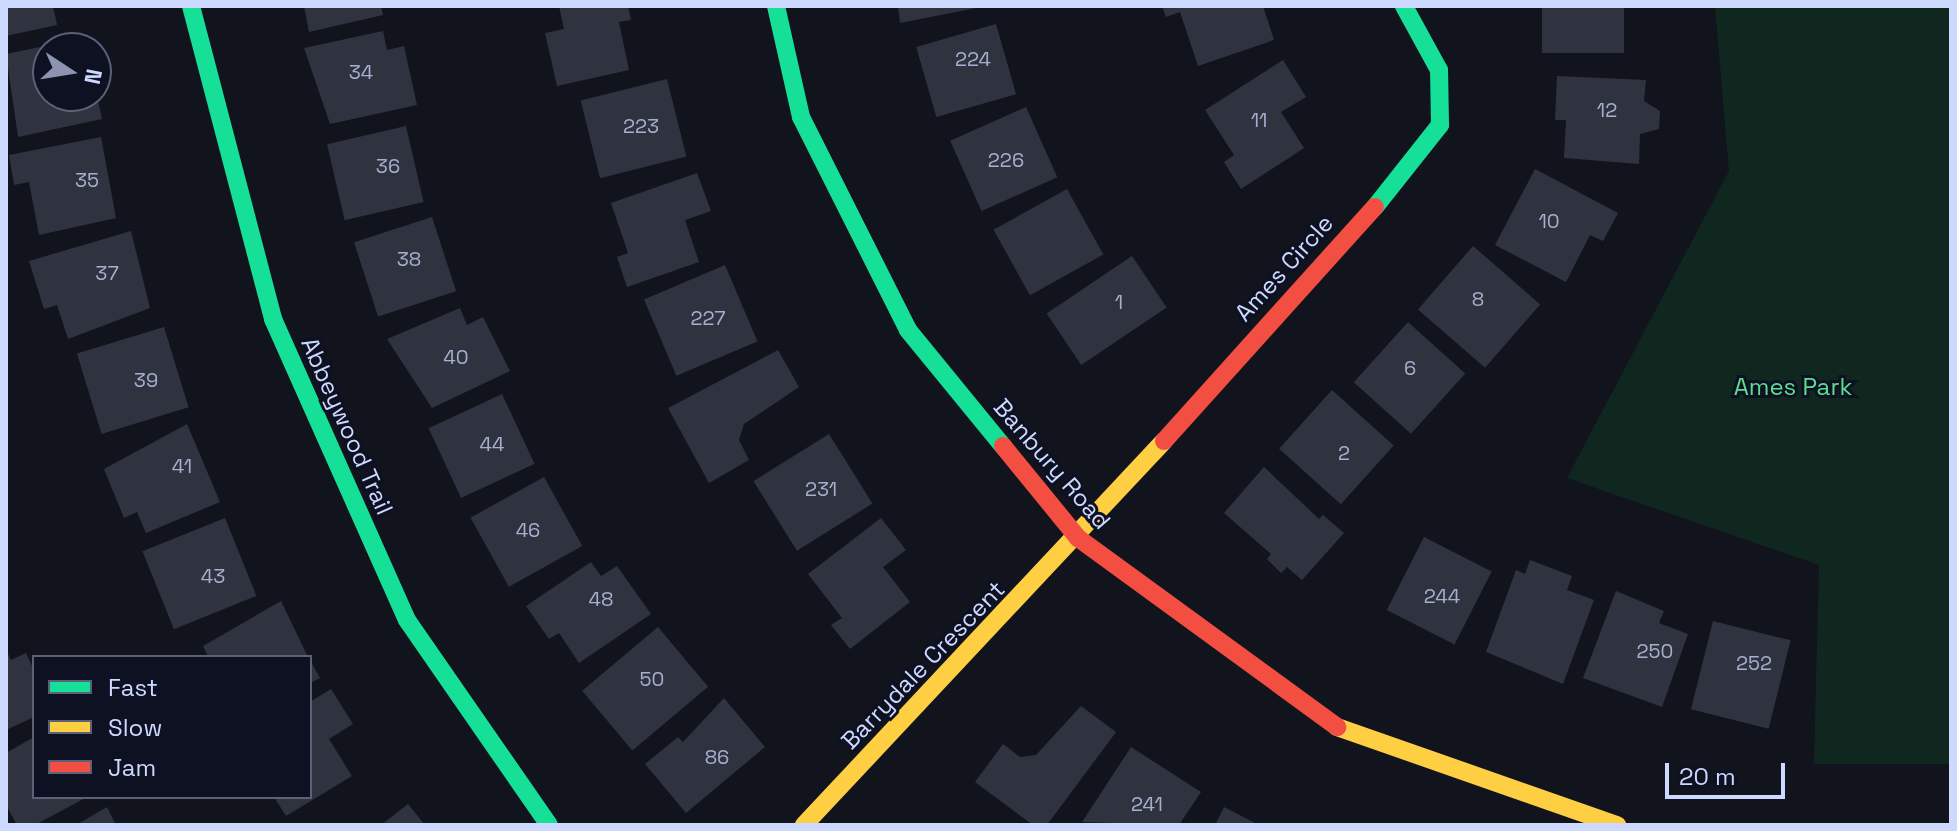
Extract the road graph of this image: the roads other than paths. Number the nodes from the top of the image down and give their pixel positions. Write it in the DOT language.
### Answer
graph roads {
  1 [pos="191,6"];
  2 [pos="776,6"];
  3 [pos="1404,6"];
  4 [pos="1078,538"];
  5 [pos="549,825"];
  6 [pos="804,825"];
  7 [pos="1617,825"];
  1 -- 5 [label="street, Abbeywood Trail"];
  2 -- 4 [label="street, Banbury Road"];
  3 -- 4 [label="street, Ames Circle"];
  4 -- 6 [label="street, Barrydale Crescent"];
  4 -- 7 [label="street, Banbury Road"];
}
